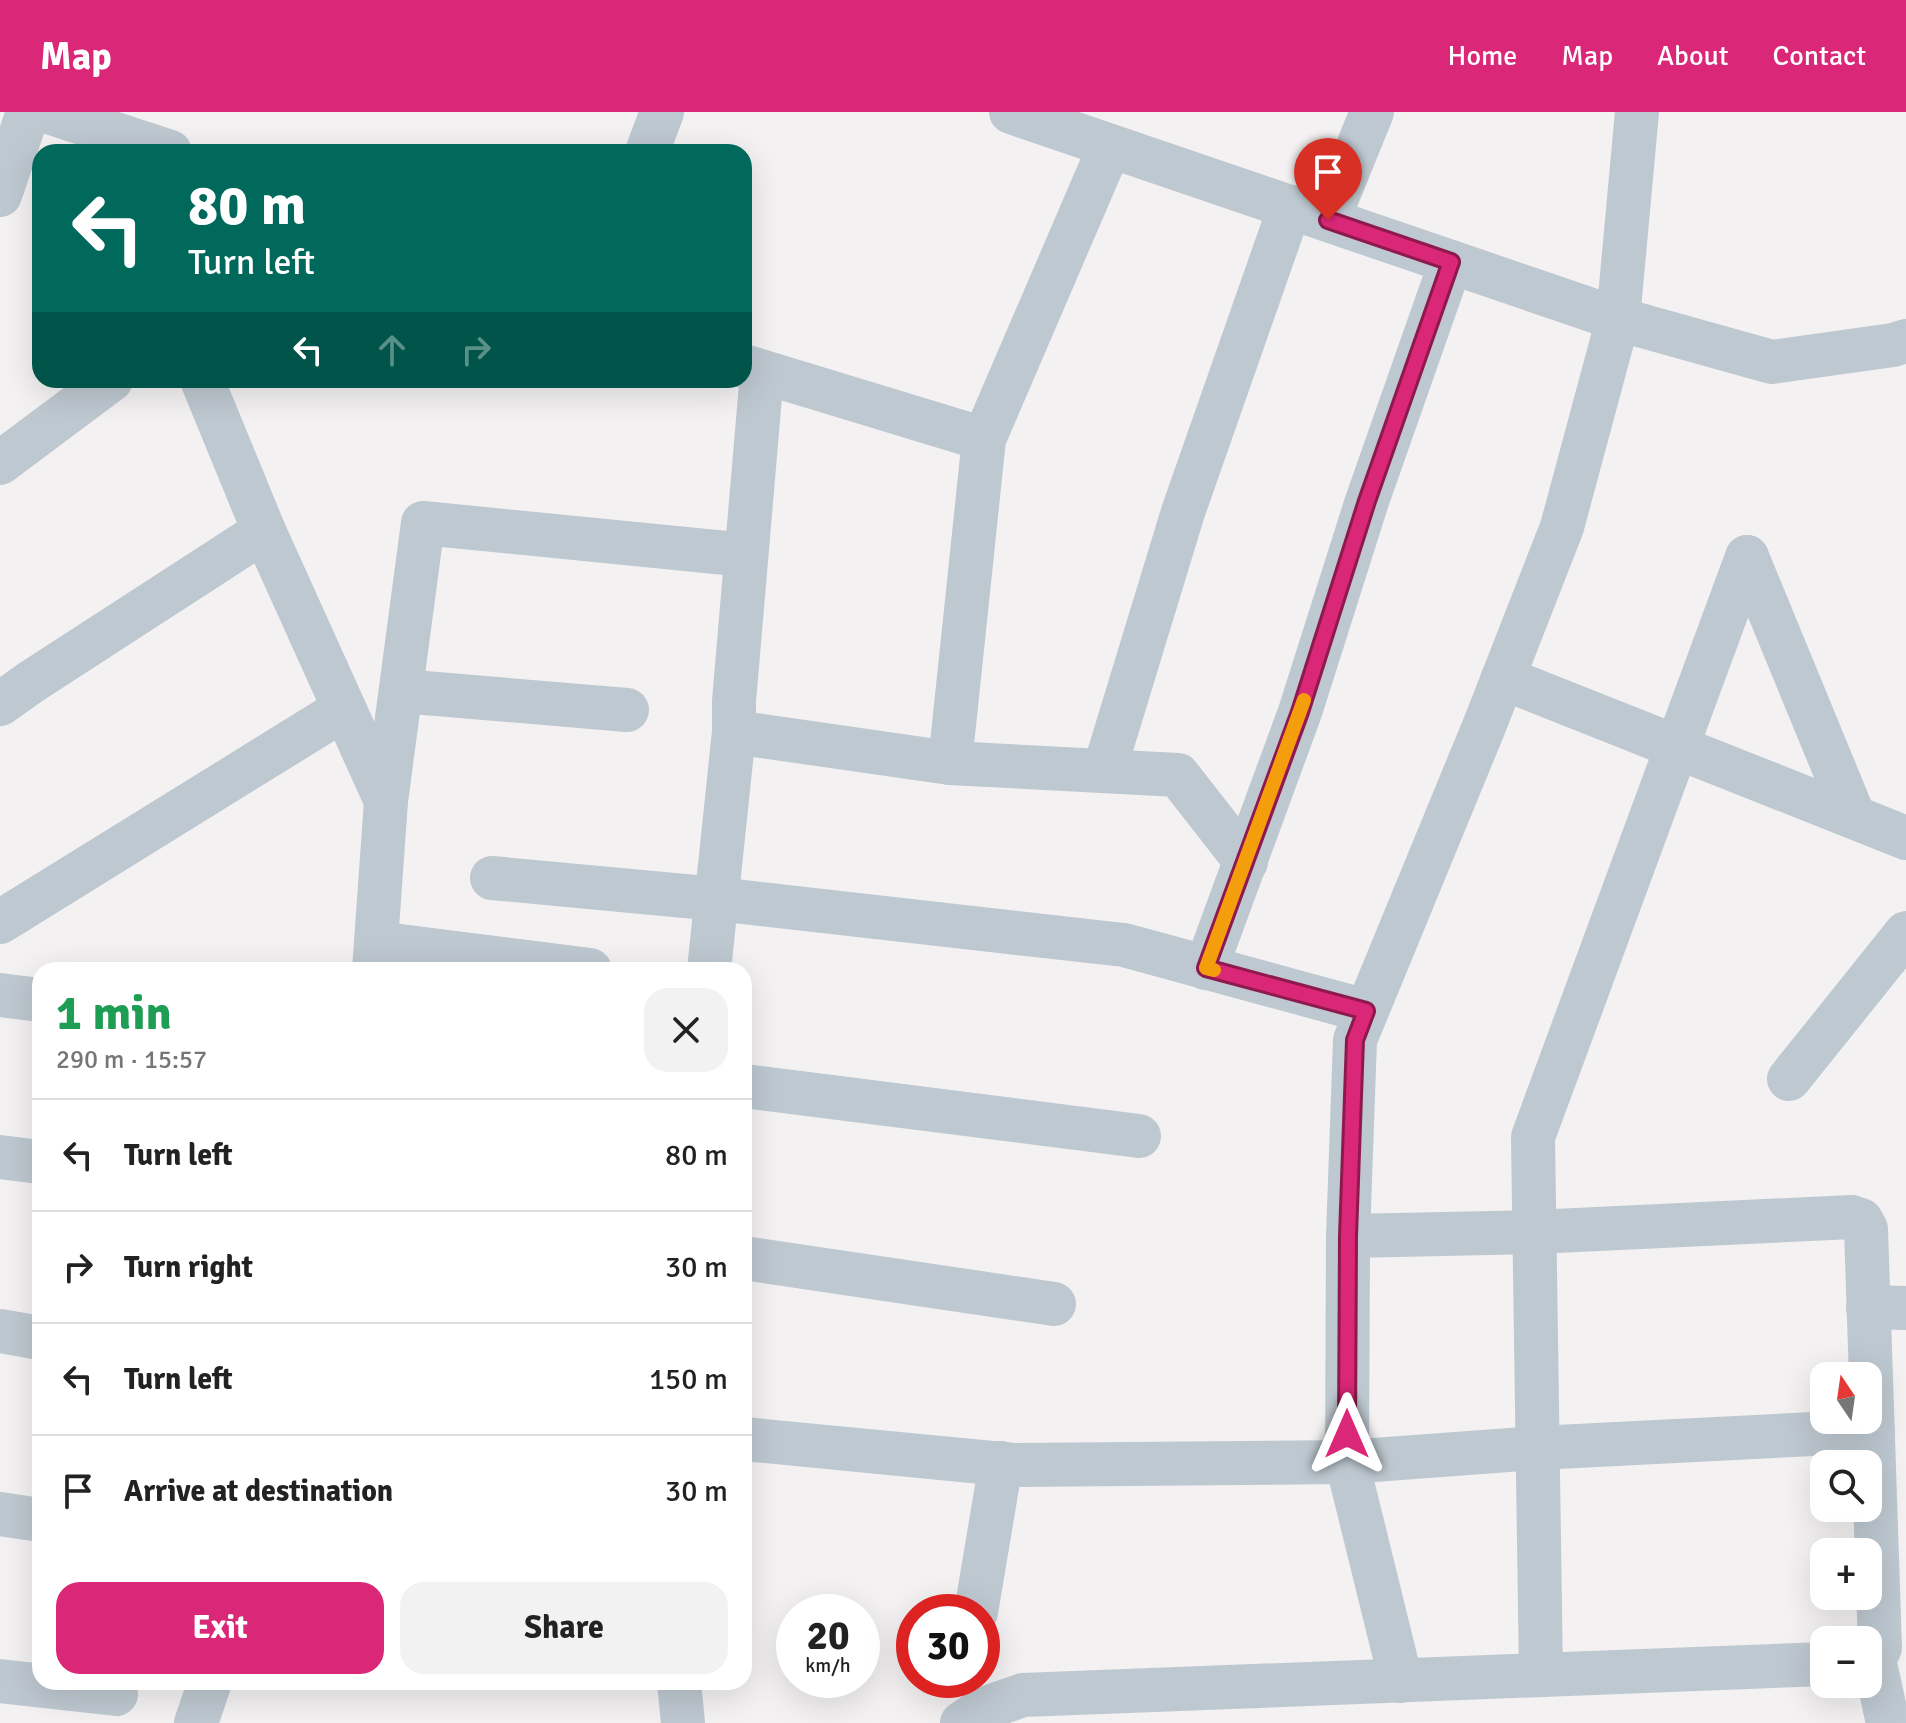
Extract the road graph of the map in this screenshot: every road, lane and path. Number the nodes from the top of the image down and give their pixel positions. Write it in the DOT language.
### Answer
graph roads {
  1 [pos="28,112"];
  2 [pos="49,112"];
  3 [pos="662,112"];
  4 [pos="1011,112"];
  5 [pos="1372,112"];
  6 [pos="1637,112"];
  7 [pos="1089,130"];
  8 [pos="146,144"];
  9 [pos="650,144"];
  10 [pos="0,195"];
  11 [pos="1309,214"];
  12 [pos="1451,262"];
  13 [pos="1618,319"];
  14 [pos="1902,353"];
  15 [pos="753,370"];
  16 [pos="100,388"];
  17 [pos="205,388"];
  18 [pos="984,439"];
  19 [pos="0,463"];
  20 [pos="264,531"];
  21 [pos="746,555"];
  22 [pos="1503,678"];
  23 [pos="401,691"];
  24 [pos="0,704"];
  25 [pos="344,709"];
  26 [pos="627,710"];
  27 [pos="734,732"];
  28 [pos="1676,745"];
  29 [pos="950,763"];
  30 [pos="1104,771"];
  31 [pos="386,801"];
  32 [pos="1854,817"];
  33 [pos="1906,838"];
  34 [pos="1246,862"];
  35 [pos="492,878"];
  36 [pos="717,899"];
  37 [pos="0,922"];
  38 [pos="1906,933"];
  39 [pos="375,957"];
  40 [pos="458,962"];
  41 [pos="710,962"];
  42 [pos="1206,968"];
  43 [pos="0,995"];
  44 [pos="32,999"];
  45 [pos="1366,1011"];
  46 [pos="1789,1079"];
  47 [pos="752,1087"];
  48 [pos="1139,1136"];
  49 [pos="0,1157"];
  50 [pos="32,1161"];
  51 [pos="1534,1232"];
  52 [pos="1348,1236"];
  53 [pos="752,1259"];
  54 [pos="1054,1304"];
  55 [pos="1887,1308"];
  56 [pos="0,1331"];
  57 [pos="32,1337"];
  58 [pos="1881,1362"];
  59 [pos="1814,1434"];
  60 [pos="1873,1434"];
  61 [pos="752,1440"];
  62 [pos="1537,1448"];
  63 [pos="1347,1462"];
  64 [pos="1001,1463"];
  65 [pos="0,1514"];
  66 [pos="32,1519"];
  67 [pos="979,1594"];
  68 [pos="1879,1626"];
  69 [pos="1810,1665"];
  70 [pos="1541,1675"];
  71 [pos="0,1681"];
  72 [pos="1401,1681"];
  73 [pos="32,1685"];
  74 [pos="80,1690"];
  75 [pos="207,1690"];
  76 [pos="680,1690"];
  77 [pos="116,1694"];
  78 [pos="964,1698"];
  79 [pos="1881,1698"];
  80 [pos="196,1723"];
  81 [pos="683,1723"];
  82 [pos="961,1723"];
  83 [pos="1888,1723"];
  1 -- 10 [label="street"];
  2 -- 8 [label="street"];
  3 -- 9 [label="street"];
  4 -- 7 [label="street"];
  5 -- 11 [label="street"];
  6 -- 13 [label="street"];
  7 -- 11 [label="street"];
  7 -- 18 [label="street"];
  11 -- 12 [label="street"];
  11 -- 30 [label="street"];
  12 -- 13 [label="street"];
  12 -- 34 [label="street"];
  13 -- 14 [label="street"];
  13 -- 22 [label="street"];
  15 -- 18 [label="street"];
  15 -- 21 [label="street"];
  16 -- 19 [label="street"];
  17 -- 20 [label="street"];
  18 -- 29 [label="street"];
  20 -- 24 [label="street"];
  20 -- 25 [label="street"];
  21 -- 23 [label="street"];
  21 -- 27 [label="street"];
  22 -- 28 [label="street"];
  22 -- 45 [label="street"];
  23 -- 26 [label="street"];
  23 -- 31 [label="street"];
  25 -- 31 [label="street"];
  25 -- 37 [label="street"];
  27 -- 29 [label="street"];
  27 -- 36 [label="street"];
  28 -- 32 [label="street"];
  28 -- 32 [label="street"];
  28 -- 51 [label="street"];
  29 -- 30 [label="street"];
  30 -- 34 [label="street"];
  31 -- 39 [label="street"];
  32 -- 33 [label="street"];
  34 -- 42 [label="street"];
  35 -- 36 [label="street"];
  36 -- 41 [label="street"];
  36 -- 42 [label="street"];
  38 -- 46 [label="street"];
  39 -- 40 [label="street"];
  42 -- 45 [label="street"];
  43 -- 44 [label="street"];
  45 -- 52 [label="street"];
  47 -- 48 [label="street"];
  49 -- 50 [label="street"];
  51 -- 52 [label="street"];
  51 -- 55 [label="street"];
  51 -- 62 [label="street"];
  52 -- 63 [label="street"];
  53 -- 54 [label="street"];
  55 -- 58 [label="street"];
  56 -- 57 [label="street"];
  59 -- 62 [label="street"];
  60 -- 68 [label="street"];
  61 -- 64 [label="street"];
  62 -- 63 [label="street"];
  62 -- 70 [label="street"];
  63 -- 64 [label="street"];
  63 -- 72 [label="street"];
  64 -- 67 [label="street"];
  65 -- 66 [label="street"];
  69 -- 70 [label="street"];
  70 -- 72 [label="street"];
  71 -- 73 [label="street"];
  72 -- 82 [label="street"];
  74 -- 77 [label="street"];
  75 -- 80 [label="street"];
  76 -- 81 [label="street"];
  78 -- 82 [label="street"];
  79 -- 83 [label="street"];
}
